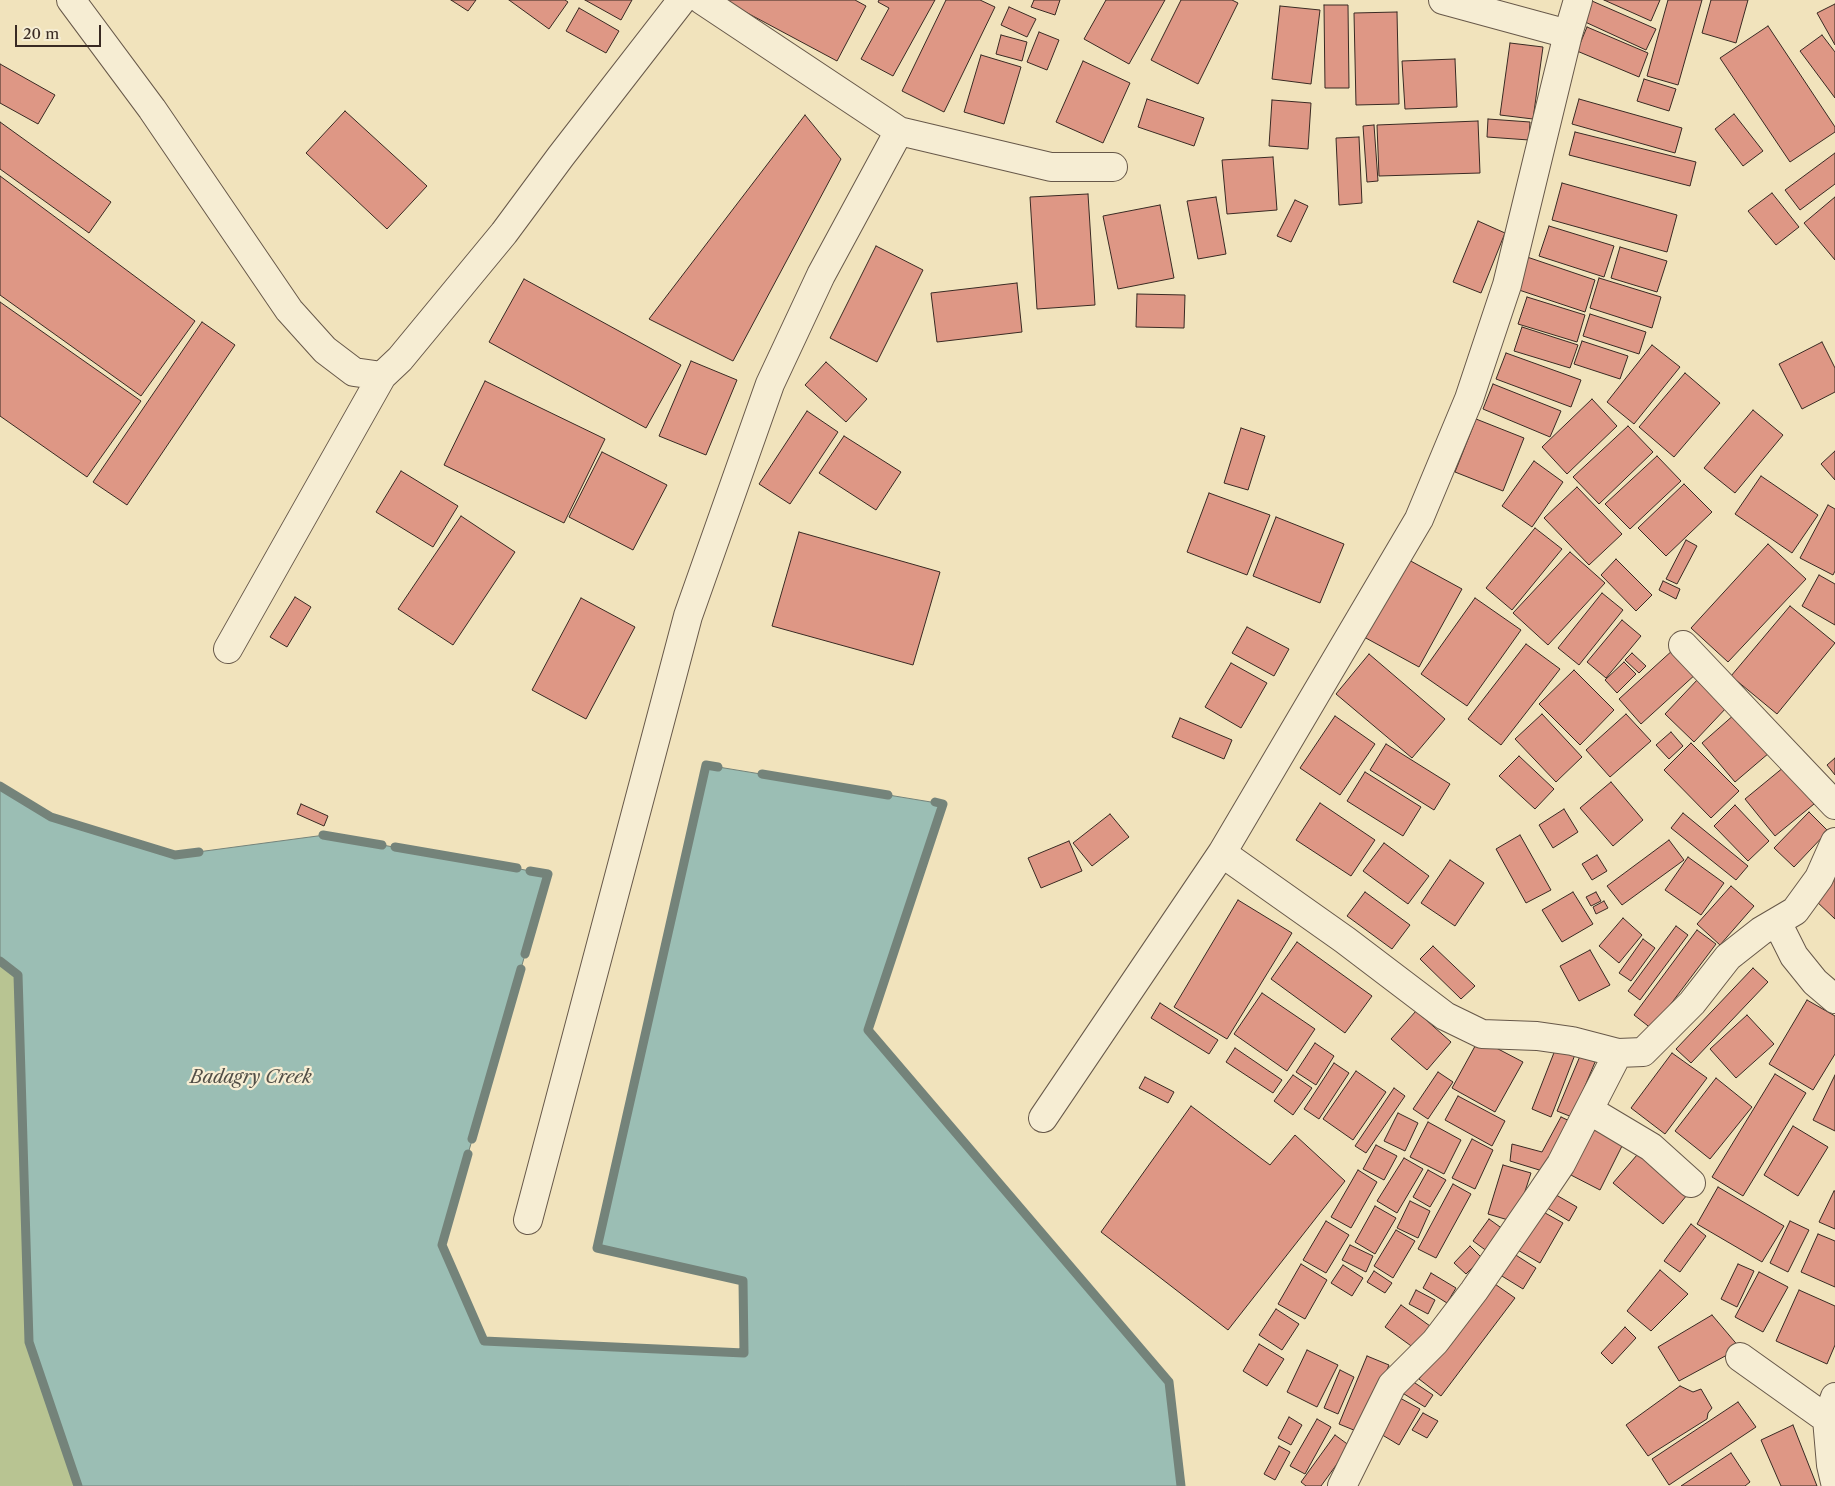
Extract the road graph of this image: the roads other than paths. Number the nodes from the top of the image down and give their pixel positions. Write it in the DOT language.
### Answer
graph roads {
  1 [pos="70,0"];
  2 [pos="682,0"];
  3 [pos="702,0"];
  4 [pos="1443,0"];
  5 [pos="1578,0"];
  6 [pos="1568,34"];
  7 [pos="899,131"];
  8 [pos="1113,167"];
  9 [pos="382,376"];
  10 [pos="1683,645"];
  11 [pos="228,649"];
  12 [pos="1835,805"];
  13 [pos="1835,842"];
  14 [pos="1222,853"];
  15 [pos="1777,922"];
  16 [pos="1835,999"];
  17 [pos="1618,1053"];
  18 [pos="1589,1110"];
  19 [pos="1043,1118"];
  20 [pos="1691,1183"];
  21 [pos="528,1220"];
  22 [pos="1740,1357"];
  23 [pos="1831,1408"];
  24 [pos="1835,1482"];
  25 [pos="1342,1486"];
  1 -- 9 [label="street"];
  2 -- 9 [label="street"];
  3 -- 7 [label="street"];
  4 -- 6 [label="street"];
  5 -- 6 [label="street"];
  6 -- 14 [label="street"];
  7 -- 8 [label="street"];
  7 -- 21 [label="street"];
  9 -- 11 [label="street"];
  10 -- 12 [label="street"];
  13 -- 15 [label="street"];
  14 -- 17 [label="street"];
  14 -- 19 [label="street"];
  15 -- 16 [label="street"];
  15 -- 17 [label="street"];
  17 -- 18 [label="street"];
  18 -- 20 [label="street"];
  18 -- 25 [label="street"];
  22 -- 23 [label="street"];
  23 -- 24 [label="street"];
}
